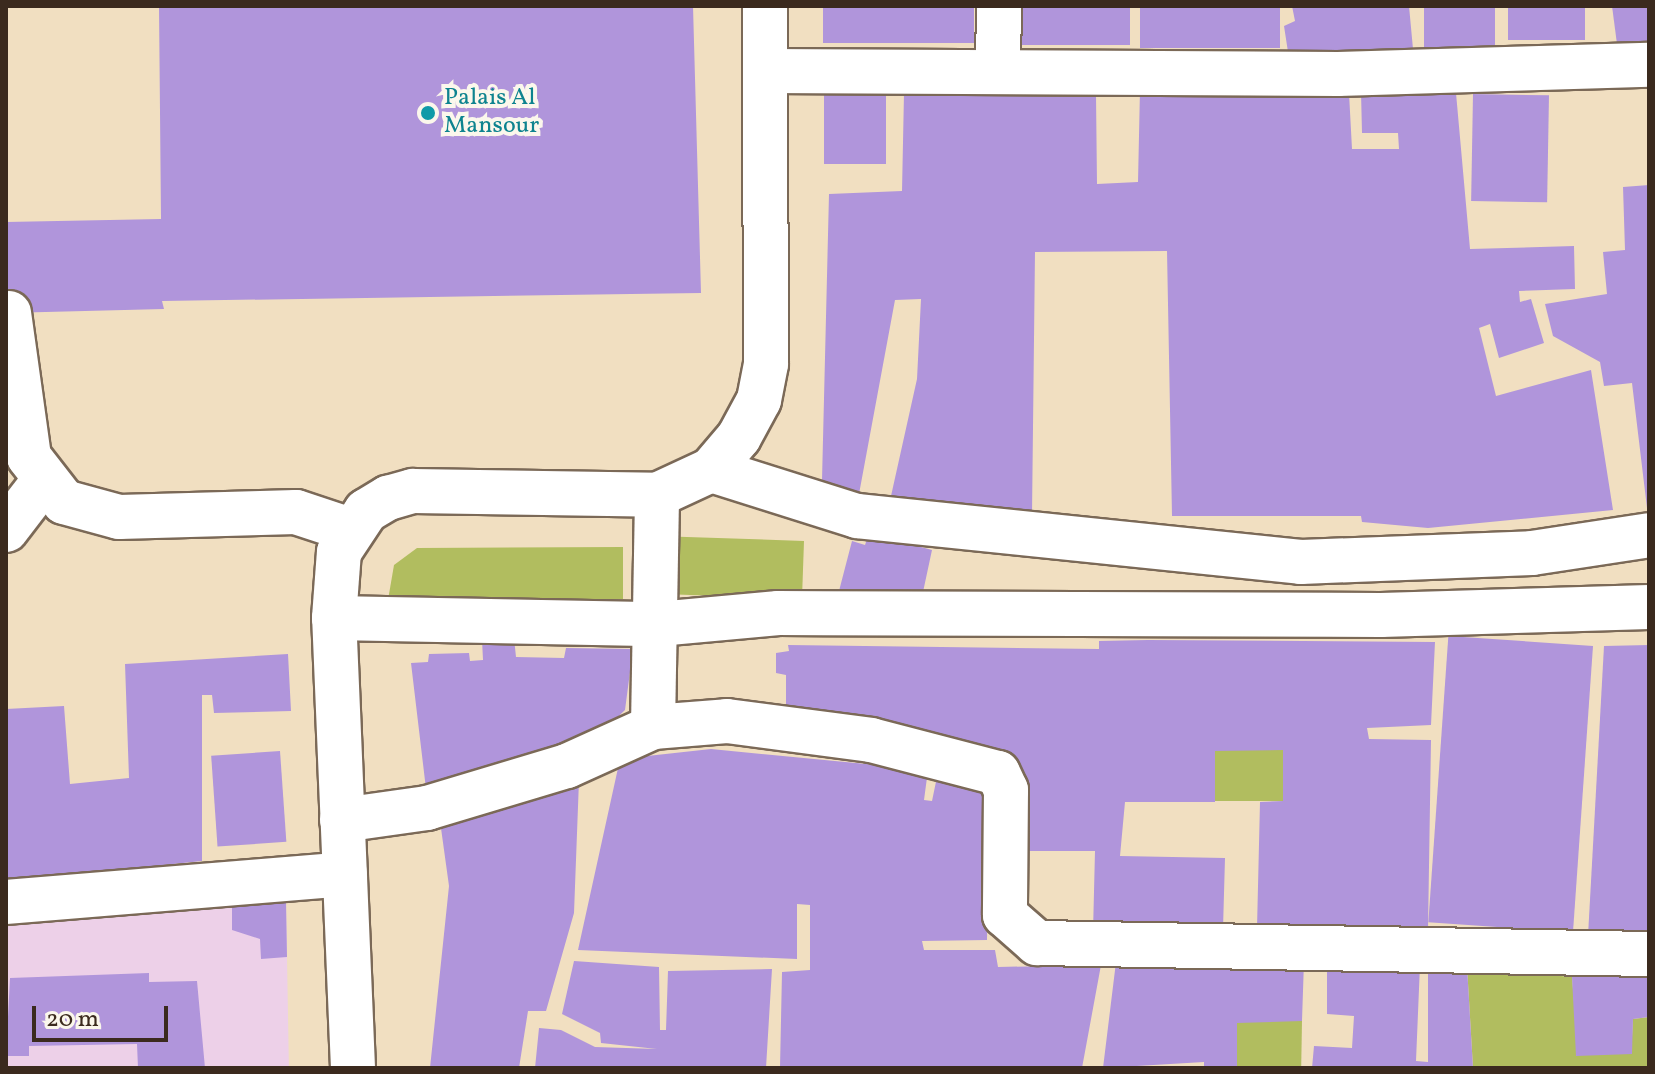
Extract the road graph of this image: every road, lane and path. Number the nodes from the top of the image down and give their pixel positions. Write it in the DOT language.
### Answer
graph roads {
  1 [pos="765,6"];
  2 [pos="999,6"];
  3 [pos="1649,65"];
  4 [pos="998,67"];
  5 [pos="767,71"];
  6 [pos="9,313"];
  7 [pos="15,430"];
  8 [pos="711,470"];
  9 [pos="43,482"];
  10 [pos="657,495"];
  11 [pos="6,530"];
  12 [pos="350,530"];
  13 [pos="1649,535"];
  14 [pos="1649,607"];
  15 [pos="334,618"];
  16 [pos="658,624"];
  17 [pos="653,727"];
  18 [pos="342,820"];
  19 [pos="345,874"];
  20 [pos="6,902"];
  21 [pos="1649,954"];
  22 [pos="353,1068"];
  1 -- 5 [label="street"];
  2 -- 4 [label="street"];
  3 -- 4 [label="street"];
  4 -- 5 [label="street"];
  5 -- 8 [label="street"];
  6 -- 7 [label="street"];
  7 -- 9 [label="street"];
  8 -- 10 [label="street"];
  8 -- 13 [label="street"];
  9 -- 11 [label="street"];
  9 -- 12 [label="street"];
  10 -- 12 [label="street"];
  10 -- 16 [label="street"];
  12 -- 15 [label="street"];
  14 -- 16 [label="street"];
  15 -- 16 [label="street"];
  15 -- 18 [label="street"];
  16 -- 17 [label="street"];
  17 -- 18 [label="street"];
  17 -- 21 [label="street"];
  18 -- 19 [label="street"];
  19 -- 20 [label="street"];
  19 -- 22 [label="street"];
}
